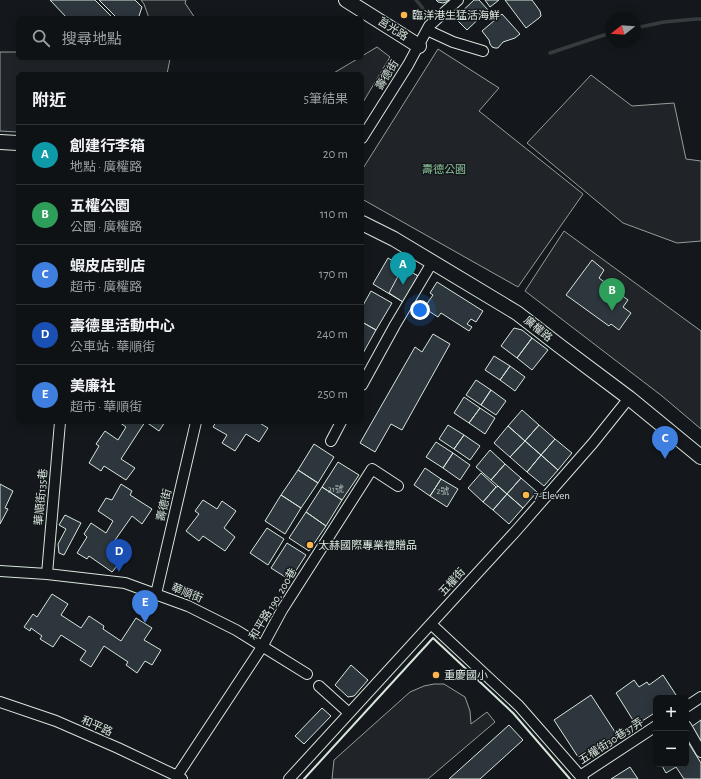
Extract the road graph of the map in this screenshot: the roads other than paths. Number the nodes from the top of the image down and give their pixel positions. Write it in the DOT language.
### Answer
graph roads {
  1 [pos="346,0"];
  2 [pos="458,0"];
  3 [pos="427,30"];
  4 [pos="419,46"];
  5 [pos="484,52"];
  6 [pos="364,135"];
  7 [pos="0,142"];
  8 [pos="16,142"];
  9 [pos="364,224"];
  10 [pos="433,261"];
  11 [pos="364,381"];
  12 [pos="629,398"];
  13 [pos="60,424"];
  14 [pos="196,424"];
  15 [pos="340,424"];
  16 [pos="331,441"];
  17 [pos="701,457"];
  18 [pos="398,486"];
  19 [pos="0,571"];
  20 [pos="47,574"];
  21 [pos="156,594"];
  22 [pos="431,624"];
  23 [pos="262,647"];
  24 [pos="307,674"];
  25 [pos="319,686"];
  26 [pos="701,697"];
  27 [pos="0,702"];
  28 [pos="689,705"];
  29 [pos="349,713"];
  30 [pos="653,728"];
  31 [pos="689,731"];
  32 [pos="701,752"];
  33 [pos="179,777"];
  34 [pos="581,777"];
  35 [pos="289,779"];
  1 -- 4 [label="street, 莒光路"];
  2 -- 3 [label="street, 壽德街"];
  3 -- 4 [label="street, 壽德街"];
  3 -- 5 [label="street"];
  4 -- 6 [label="street, 壽德街"];
  7 -- 8 [label="street"];
  9 -- 10 [label="street, 廣權路"];
  10 -- 11 [label="street"];
  10 -- 12 [label="street, 廣權路"];
  12 -- 17 [label="street, 廣權路"];
  12 -- 22 [label="street, 五權街"];
  13 -- 20 [label="street, 華順街135巷"];
  14 -- 21 [label="street, 壽德街"];
  15 -- 16 [label="street"];
  18 -- 23 [label="street, 和平路 190, 200巷"];
  19 -- 20 [label="street, 華順街"];
  20 -- 21 [label="street, 華順街"];
  21 -- 23 [label="street, 華順街"];
  22 -- 29 [label="street, 五權街"];
  22 -- 34 [label="street"];
  23 -- 24 [label="street, 華順街"];
  23 -- 33 [label="street, 和平路 190, 200巷"];
  25 -- 29 [label="street"];
  26 -- 28 [label="street"];
  27 -- 33 [label="street, 和平路"];
  29 -- 35 [label="street, 五權街"];
  30 -- 34 [label="street, 五權街30巷37弄"];
  31 -- 32 [label="street"];
}
